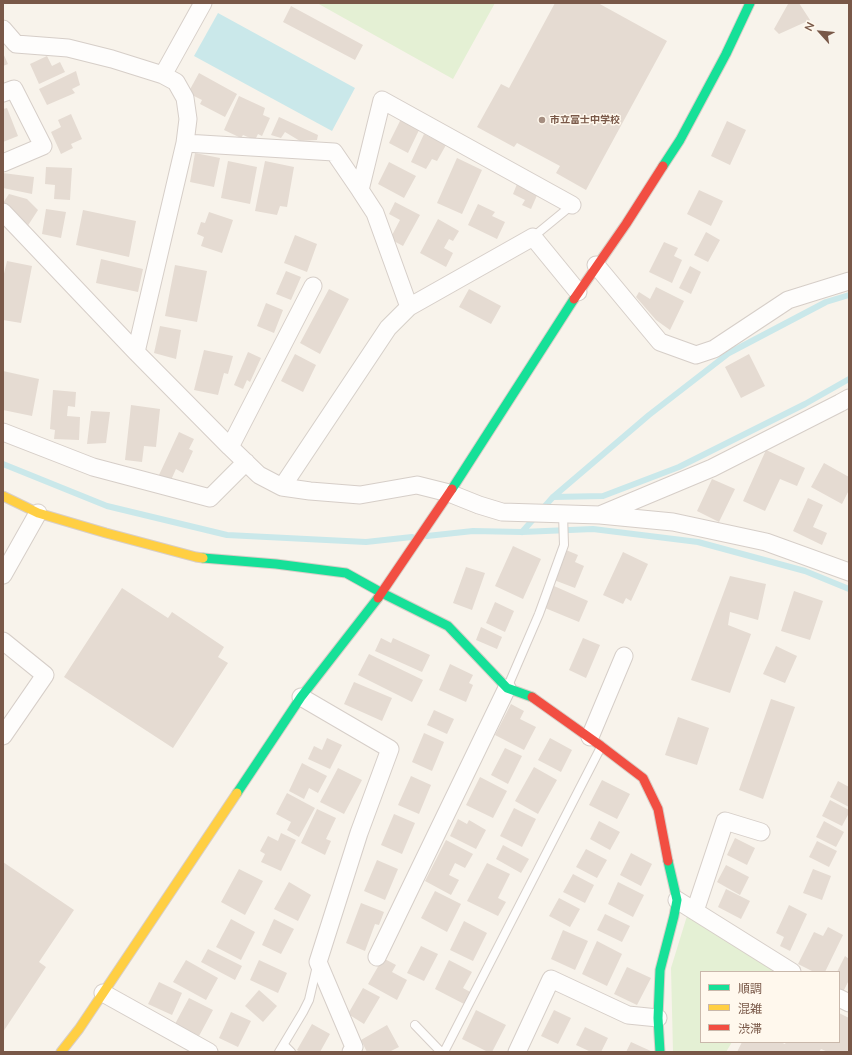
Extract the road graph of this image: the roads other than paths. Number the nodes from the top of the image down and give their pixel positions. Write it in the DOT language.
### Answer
graph roads {
  1 [pos="203,3"];
  2 [pos="750,3"];
  3 [pos="3,29"];
  4 [pos="163,75"];
  5 [pos="3,94"];
  6 [pos="185,143"];
  7 [pos="3,163"];
  8 [pos="360,190"];
  9 [pos="572,205"];
  10 [pos="3,213"];
  11 [pos="534,237"];
  12 [pos="596,265"];
  13 [pos="849,281"];
  14 [pos="313,286"];
  15 [pos="578,292"];
  16 [pos="409,307"];
  17 [pos="136,352"];
  18 [pos="849,398"];
  19 [pos="3,432"];
  20 [pos="230,447"];
  21 [pos="246,462"];
  22 [pos="282,486"];
  23 [pos="449,493"];
  24 [pos="3,496"];
  25 [pos="38,513"];
  26 [pos="563,514"];
  27 [pos="600,514"];
  28 [pos="849,572"];
  29 [pos="3,574"];
  30 [pos="382,593"];
  31 [pos="3,642"];
  32 [pos="624,656"];
  33 [pos="507,688"];
  34 [pos="301,697"];
  35 [pos="3,736"];
  36 [pos="596,741"];
  37 [pos="761,832"];
  38 [pos="677,900"];
  39 [pos="695,911"];
  40 [pos="377,957"];
  41 [pos="318,962"];
  42 [pos="790,971"];
  43 [pos="103,993"];
  44 [pos="840,998"];
  45 [pos="849,1003"];
  46 [pos="658,1018"];
  47 [pos="415,1025"];
  48 [pos="281,1049"];
  49 [pos="61,1052"];
  50 [pos="208,1052"];
  51 [pos="291,1052"];
  52 [pos="351,1052"];
  53 [pos="441,1052"];
  54 [pos="444,1052"];
  55 [pos="516,1052"];
  56 [pos="660,1052"];
  1 -- 4 [label="street"];
  2 -- 12 [label="street"];
  3 -- 4 [label="street"];
  4 -- 6 [label="street"];
  5 -- 7 [label="street"];
  6 -- 8 [label="street"];
  6 -- 17 [label="street"];
  8 -- 9 [label="street"];
  8 -- 16 [label="street"];
  9 -- 11 [label="lane"];
  10 -- 17 [label="street"];
  11 -- 15 [label="street"];
  11 -- 16 [label="street"];
  12 -- 13 [label="street"];
  12 -- 15 [label="street"];
  14 -- 20 [label="street"];
  15 -- 23 [label="street"];
  16 -- 22 [label="street"];
  17 -- 20 [label="street"];
  18 -- 27 [label="street"];
  19 -- 21 [label="street"];
  20 -- 21 [label="street"];
  21 -- 22 [label="street"];
  22 -- 23 [label="street"];
  23 -- 26 [label="street"];
  23 -- 30 [label="street"];
  24 -- 25 [label="street"];
  25 -- 29 [label="street"];
  25 -- 30 [label="street"];
  26 -- 27 [label="street"];
  26 -- 33 [label="lane"];
  27 -- 28 [label="street"];
  30 -- 33 [label="street"];
  30 -- 34 [label="street"];
  31 -- 35 [label="street"];
  32 -- 36 [label="street"];
  33 -- 36 [label="street"];
  33 -- 40 [label="street"];
  34 -- 41 [label="street"];
  34 -- 43 [label="street"];
  36 -- 38 [label="street"];
  36 -- 54 [label="lane"];
  37 -- 39 [label="street"];
  38 -- 39 [label="street"];
  38 -- 46 [label="street"];
  39 -- 42 [label="street"];
  41 -- 48 [label="lane"];
  41 -- 52 [label="street"];
  43 -- 49 [label="street"];
  43 -- 50 [label="street"];
  44 -- 45 [label="street"];
  46 -- 55 [label="street"];
  46 -- 56 [label="street"];
  47 -- 53 [label="lane"];
  48 -- 51 [label="lane"];
}
